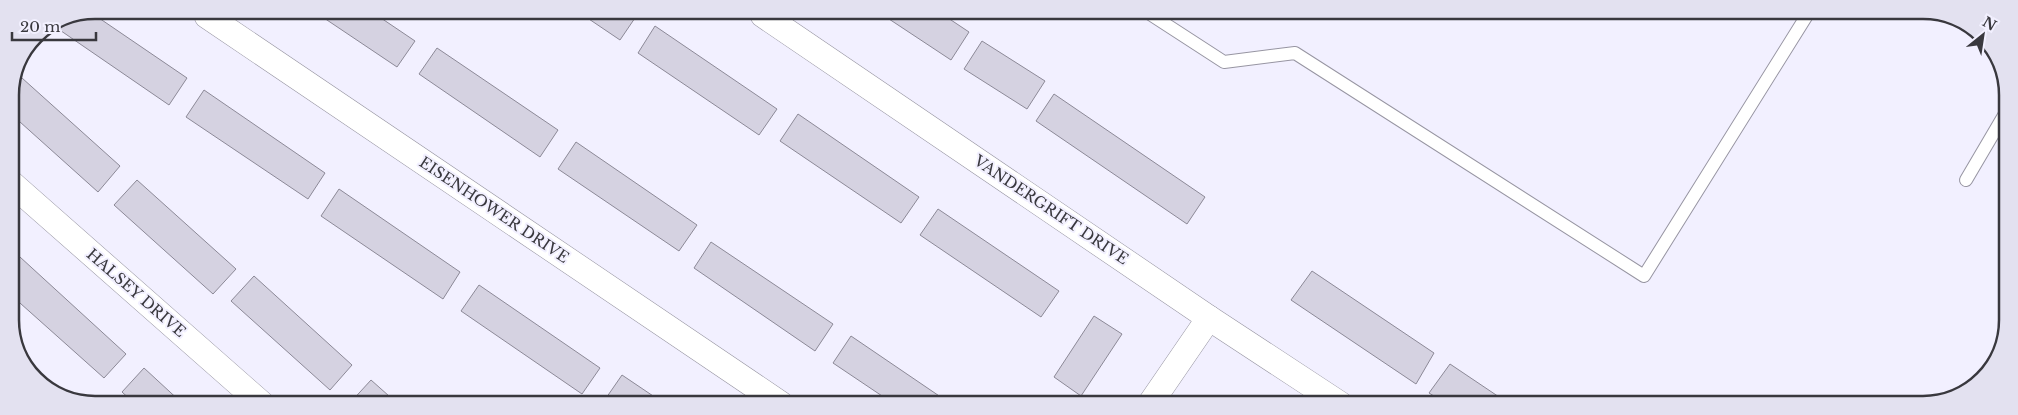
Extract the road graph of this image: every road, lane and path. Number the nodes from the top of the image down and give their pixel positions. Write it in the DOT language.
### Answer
graph roads {
  1 [pos="211,19"];
  2 [pos="770,19"];
  3 [pos="1158,19"];
  4 [pos="1805,19"];
  5 [pos="1999,124"];
  6 [pos="1966,180"];
  7 [pos="19,189"];
  8 [pos="1209,318"];
  9 [pos="253,396"];
  10 [pos="769,396"];
  11 [pos="1155,396"];
  12 [pos="1328,396"];
  1 -- 10 [label="street, EISENHOWER DRIVE"];
  2 -- 8 [label="street, VANDERGRIFT DRIVE"];
  3 -- 4 [label="lane"];
  5 -- 6 [label="lane"];
  7 -- 9 [label="street, HALSEY DRIVE"];
  8 -- 11 [label="street"];
  8 -- 12 [label="street, VANDERGRIFT DRIVE"];
}
